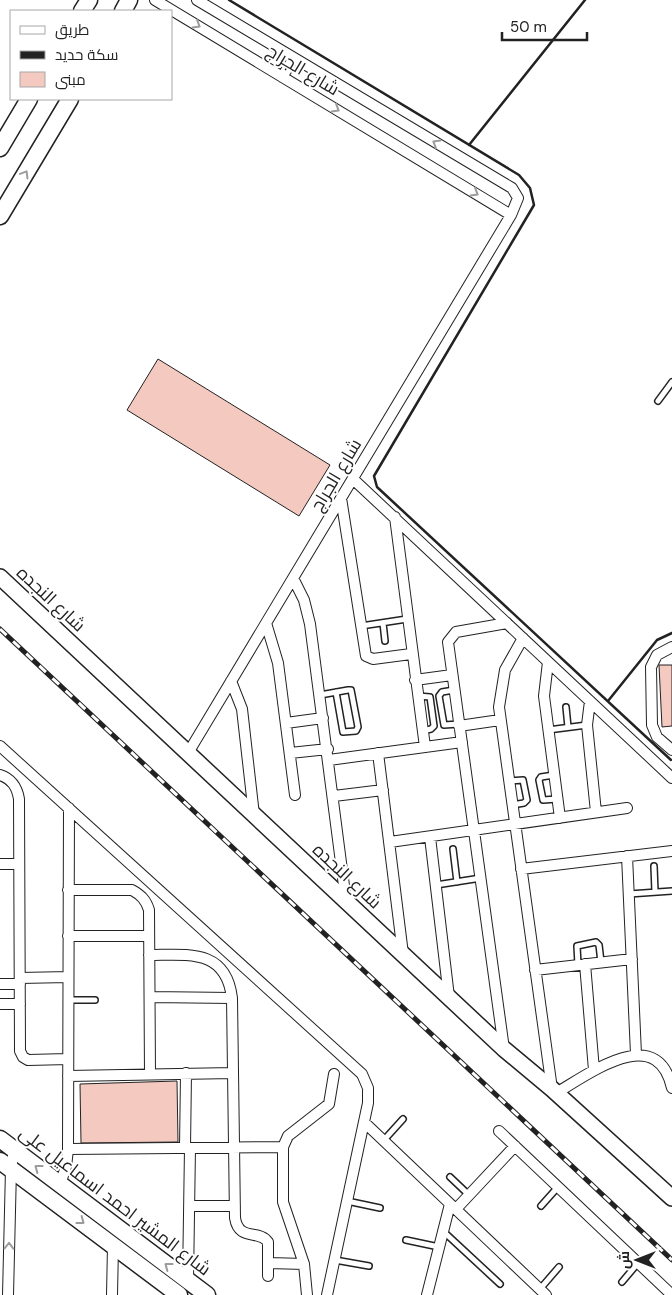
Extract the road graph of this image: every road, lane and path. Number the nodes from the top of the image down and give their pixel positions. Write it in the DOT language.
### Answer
graph roads {
  1 [pos="155,0"];
  2 [pos="196,0"];
  3 [pos="171,10"];
  4 [pos="172,10"];
  5 [pos="294,58"];
  6 [pos="282,77"];
  7 [pos="28,100"];
  8 [pos="69,100"];
  9 [pos="0,148"];
  10 [pos="511,215"];
  11 [pos="0,216"];
  12 [pos="672,382"];
  13 [pos="658,401"];
  14 [pos="353,479"];
  15 [pos="341,498"];
  16 [pos="395,517"];
  17 [pos="0,577"];
  18 [pos="293,578"];
  19 [pos="407,619"];
  20 [pos="266,623"];
  21 [pos="383,623"];
  22 [pos="507,623"];
  23 [pos="360,626"];
  24 [pos="523,638"];
  25 [pos="385,641"];
  26 [pos="672,647"];
  27 [pos="412,654"];
  28 [pos="548,662"];
  29 [pos="452,675"];
  30 [pos="415,680"];
  31 [pos="231,681"];
  32 [pos="454,690"];
  33 [pos="336,692"];
  34 [pos="320,694"];
  35 [pos="590,701"];
  36 [pos="566,707"];
  37 [pos="324,718"];
  38 [pos="500,720"];
  39 [pos="286,723"];
  40 [pos="459,725"];
  41 [pos="587,725"];
  42 [pos="568,728"];
  43 [pos="548,730"];
  44 [pos="462,742"];
  45 [pos="0,746"];
  46 [pos="425,747"];
  47 [pos="672,750"];
  48 [pos="188,753"];
  49 [pos="290,754"];
  50 [pos="378,754"];
  51 [pos="328,755"];
  52 [pos="668,768"];
  53 [pos="0,775"];
  54 [pos="554,775"];
  55 [pos="672,778"];
  56 [pos="509,781"];
  57 [pos="383,790"];
  58 [pos="295,795"];
  59 [pos="334,796"];
  60 [pos="558,799"];
  61 [pos="512,805"];
  62 [pos="69,808"];
  63 [pos="626,808"];
  64 [pos="596,812"];
  65 [pos="254,815"];
  66 [pos="560,818"];
  67 [pos="515,824"];
  68 [pos="474,830"];
  69 [pos="430,837"];
  70 [pos="390,842"];
  71 [pos="453,849"];
  72 [pos="672,851"];
  73 [pos="627,856"];
  74 [pos="0,864"];
  75 [pos="19,864"];
  76 [pos="654,866"];
  77 [pos="521,869"];
  78 [pos="480,878"];
  79 [pos="457,882"];
  80 [pos="436,885"];
  81 [pos="68,890"];
  82 [pos="672,891"];
  83 [pos="655,892"];
  84 [pos="629,894"];
  85 [pos="346,901"];
  86 [pos="68,936"];
  87 [pos="149,936"];
  88 [pos="403,954"];
  89 [pos="149,955"];
  90 [pos="632,959"];
  91 [pos="601,962"];
  92 [pos="582,965"];
  93 [pos="535,970"];
  94 [pos="68,977"];
  95 [pos="20,981"];
  96 [pos="0,984"];
  97 [pos="150,998"];
  98 [pos="232,998"];
  99 [pos="449,998"];
  100 [pos="68,1000"];
  101 [pos="95,1000"];
  102 [pos="0,1004"];
  103 [pos="20,1004"];
  104 [pos="504,1049"];
  105 [pos="636,1054"];
  106 [pos="68,1059"];
  107 [pos="669,1069"];
  108 [pos="594,1070"];
  109 [pos="233,1073"];
  110 [pos="150,1074"];
  111 [pos="186,1074"];
  112 [pos="334,1074"];
  113 [pos="68,1076"];
  114 [pos="672,1088"];
  115 [pos="554,1091"];
  116 [pos="403,1119"];
  117 [pos="364,1122"];
  118 [pos="499,1131"];
  119 [pos="0,1139"];
  120 [pos="383,1140"];
  121 [pos="516,1146"];
  122 [pos="188,1148"];
  123 [pos="234,1148"];
  124 [pos="283,1148"];
  125 [pos="68,1149"];
  126 [pos="14,1150"];
  127 [pos="6,1165"];
  128 [pos="450,1176"];
  129 [pos="60,1184"];
  130 [pos="558,1187"];
  131 [pos="469,1195"];
  132 [pos="672,1198"];
  133 [pos="347,1201"];
  134 [pos="189,1206"];
  135 [pos="235,1206"];
  136 [pos="453,1206"];
  137 [pos="541,1206"];
  138 [pos="380,1208"];
  139 [pos="443,1232"];
  140 [pos="406,1240"];
  141 [pos="113,1246"];
  142 [pos="439,1247"];
  143 [pos="335,1260"];
  144 [pos="269,1263"];
  145 [pos="638,1263"];
  146 [pos="304,1264"];
  147 [pos="369,1266"];
  148 [pos="559,1267"];
  149 [pos="268,1276"];
  150 [pos="188,1281"];
  151 [pos="622,1282"];
  152 [pos="500,1284"];
  153 [pos="543,1292"];
  154 [pos="8,1295"];
  155 [pos="112,1295"];
  156 [pos="179,1295"];
  157 [pos="206,1295"];
  158 [pos="307,1295"];
  159 [pos="327,1295"];
  160 [pos="427,1295"];
  161 [pos="672,1295"];
  1 -- 3 [label="street, شارع الجراج, one-way"];
  2 -- 5 [label="street, شارع الجراج"];
  4 -- 6 [label="street, شارع الجراج, one-way"];
  5 -- 6 [label="street"];
  10 -- 5 [label="street, شارع الجراج, one-way"];
  6 -- 10 [label="street, شارع الجراج, one-way"];
  7 -- 9 [label="main road"];
  11 -- 8 [label="main road, one-way"];
  10 -- 14 [label="street, شارع الجراج"];
  12 -- 13 [label="lane"];
  14 -- 15 [label="street, شارع الجراج"];
  14 -- 16 [label="street"];
  15 -- 18 [label="street, شارع الجراج"];
  15 -- 23 [label="street"];
  16 -- 19 [label="street"];
  16 -- 22 [label="street"];
  17 -- 48 [label="street, شارع النجده"];
  18 -- 20 [label="street, شارع الجراج"];
  18 -- 34 [label="street"];
  19 -- 21 [label="lane"];
  19 -- 27 [label="street"];
  20 -- 31 [label="street, شارع الجراج"];
  20 -- 39 [label="street"];
  21 -- 23 [label="lane"];
  21 -- 25 [label="lane"];
  22 -- 24 [label="street"];
  22 -- 29 [label="street"];
  23 -- 27 [label="street"];
  24 -- 28 [label="street"];
  24 -- 38 [label="street"];
  26 -- 47 [label="street"];
  27 -- 30 [label="street"];
  28 -- 35 [label="street"];
  28 -- 43 [label="street"];
  29 -- 30 [label="street"];
  29 -- 32 [label="street"];
  30 -- 46 [label="street"];
  31 -- 48 [label="street, شارع الجراج"];
  31 -- 65 [label="street"];
  32 -- 40 [label="street"];
  32 -- 40 [label="lane"];
  33 -- 33 [label="lane"];
  33 -- 34 [label="lane"];
  34 -- 37 [label="street"];
  35 -- 41 [label="street"];
  35 -- 52 [label="street"];
  36 -- 42 [label="lane"];
  37 -- 39 [label="street"];
  37 -- 51 [label="street"];
  38 -- 40 [label="street"];
  38 -- 56 [label="street"];
  39 -- 49 [label="street"];
  40 -- 44 [label="street"];
  41 -- 42 [label="lane"];
  41 -- 64 [label="street"];
  42 -- 43 [label="lane"];
  43 -- 54 [label="street"];
  44 -- 46 [label="street"];
  44 -- 68 [label="street"];
  45 -- 62 [label="street"];
  46 -- 50 [label="street"];
  48 -- 65 [label="street, شارع النجده"];
  49 -- 51 [label="street"];
  49 -- 58 [label="street"];
  50 -- 51 [label="street"];
  50 -- 57 [label="street"];
  51 -- 59 [label="street"];
  52 -- 55 [label="street"];
  53 -- 75 [label="street"];
  54 -- 60 [label="street"];
  54 -- 60 [label="lane"];
  56 -- 61 [label="street"];
  56 -- 61 [label="lane"];
  57 -- 59 [label="street"];
  57 -- 70 [label="street"];
  59 -- 85 [label="street"];
  60 -- 66 [label="street"];
  61 -- 67 [label="street"];
  62 -- 81 [label="street"];
  62 -- 117 [label="street"];
  63 -- 64 [label="street"];
  64 -- 66 [label="street"];
  65 -- 85 [label="street, شارع النجده"];
  66 -- 67 [label="street"];
  67 -- 68 [label="street"];
  67 -- 77 [label="street"];
  68 -- 69 [label="street"];
  68 -- 78 [label="street"];
  69 -- 70 [label="street"];
  69 -- 80 [label="street"];
  70 -- 88 [label="street"];
  71 -- 79 [label="lane"];
  72 -- 73 [label="street"];
  73 -- 77 [label="street"];
  73 -- 84 [label="street"];
  74 -- 75 [label="street"];
  75 -- 95 [label="street"];
  76 -- 83 [label="lane"];
  77 -- 93 [label="street"];
  78 -- 79 [label="lane"];
  78 -- 104 [label="street"];
  79 -- 80 [label="lane"];
  80 -- 99 [label="street"];
  81 -- 86 [label="street"];
  81 -- 87 [label="street"];
  82 -- 83 [label="lane"];
  83 -- 84 [label="lane"];
  84 -- 90 [label="street"];
  85 -- 88 [label="street, شارع النجده"];
  86 -- 87 [label="street"];
  86 -- 94 [label="street"];
  87 -- 89 [label="street"];
  88 -- 99 [label="street, شارع النجده"];
  89 -- 97 [label="street"];
  89 -- 98 [label="street"];
  90 -- 91 [label="street"];
  90 -- 105 [label="street"];
  91 -- 92 [label="street"];
  91 -- 92 [label="lane"];
  92 -- 93 [label="street"];
  92 -- 108 [label="street"];
  93 -- 115 [label="street"];
  94 -- 95 [label="street"];
  94 -- 100 [label="street"];
  95 -- 96 [label="street"];
  95 -- 103 [label="street"];
  97 -- 98 [label="street"];
  97 -- 110 [label="street"];
  98 -- 109 [label="street"];
  99 -- 104 [label="street, شارع النجده"];
  100 -- 101 [label="lane"];
  100 -- 106 [label="street"];
  102 -- 103 [label="street"];
  103 -- 106 [label="street"];
  104 -- 115 [label="street, شارع النجده"];
  105 -- 107 [label="street"];
  105 -- 108 [label="street"];
  106 -- 113 [label="street"];
  107 -- 114 [label="street"];
  108 -- 115 [label="street"];
  109 -- 111 [label="street"];
  109 -- 123 [label="street"];
  110 -- 111 [label="street"];
  110 -- 113 [label="street"];
  111 -- 122 [label="street"];
  112 -- 124 [label="street"];
  113 -- 125 [label="street"];
  115 -- 132 [label="street, شارع النجده"];
  116 -- 120 [label="lane"];
  117 -- 120 [label="street"];
  117 -- 133 [label="street"];
  118 -- 121 [label="street"];
  119 -- 126 [label="main road, شارع المشير احمد اسماعيل على"];
  120 -- 136 [label="street"];
  121 -- 130 [label="street"];
  121 -- 131 [label="street"];
  122 -- 123 [label="street"];
  122 -- 125 [label="street"];
  122 -- 134 [label="street"];
  123 -- 124 [label="street"];
  123 -- 135 [label="street"];
  124 -- 146 [label="street"];
  125 -- 129 [label="street"];
  126 -- 127 [label="street"];
  129 -- 126 [label="main road, شارع المشير احمد اسماعيل على, one-way"];
  127 -- 141 [label="main road, شارع المشير احمد اسماعيل على, one-way"];
  154 -- 127 [label="street, one-way"];
  128 -- 131 [label="lane"];
  150 -- 129 [label="main road, شارع المشير احمد اسماعيل على, one-way"];
  130 -- 137 [label="lane"];
  130 -- 145 [label="street"];
  131 -- 136 [label="street"];
  133 -- 138 [label="lane"];
  133 -- 143 [label="street"];
  134 -- 135 [label="street"];
  134 -- 150 [label="street"];
  135 -- 144 [label="street"];
  136 -- 139 [label="street"];
  136 -- 153 [label="street"];
  139 -- 142 [label="street"];
  139 -- 152 [label="lane"];
  140 -- 142 [label="lane"];
  141 -- 155 [label="street"];
  141 -- 156 [label="main road, شارع المشير احمد اسماعيل على"];
  142 -- 160 [label="street"];
  143 -- 147 [label="lane"];
  143 -- 159 [label="street"];
  144 -- 146 [label="street"];
  144 -- 149 [label="street"];
  145 -- 151 [label="lane"];
  145 -- 161 [label="street"];
  146 -- 158 [label="street"];
  148 -- 153 [label="lane"];
  150 -- 157 [label="main road, شارع المشير احمد اسماعيل على"];
}
